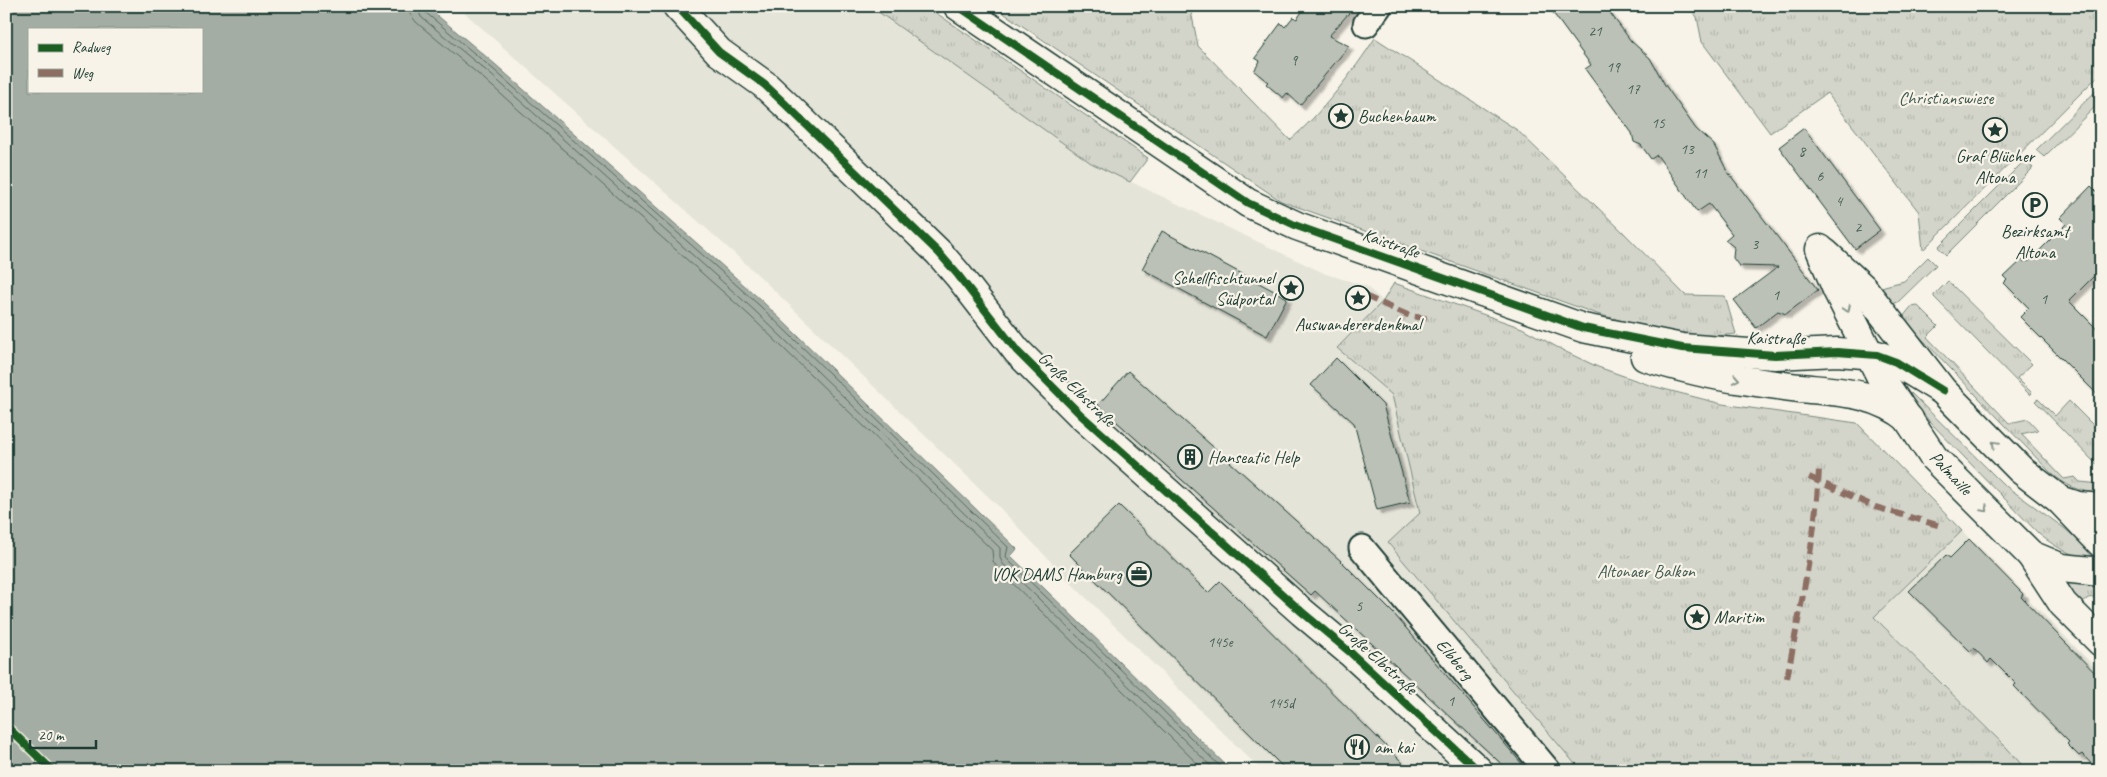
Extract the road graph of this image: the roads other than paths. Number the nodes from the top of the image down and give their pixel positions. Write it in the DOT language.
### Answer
graph roads {
  1 [pos="677,6"];
  2 [pos="958,6"];
  3 [pos="1889,320"];
  4 [pos="1583,328"];
  5 [pos="1869,355"];
  6 [pos="1890,372"];
  7 [pos="1943,391"];
  8 [pos="1853,392"];
  9 [pos="1908,419"];
  10 [pos="2060,500"];
  11 [pos="2101,508"];
  12 [pos="2101,543"];
  13 [pos="1362,548"];
  14 [pos="2031,555"];
  15 [pos="2101,572"];
  16 [pos="2101,642"];
  17 [pos="1479,771"];
  18 [pos="1548,771"];
  1 -- 17 [label="street, Große Elbstraße"];
  2 -- 4 [label="street, Kaistraße"];
  3 -- 5 [label="street, Palmaille, one-way"];
  3 -- 6 [label="street, Palmaille"];
  3 -- 7 [label="street, Palmaille"];
  4 -- 5 [label="street, Kaistraße"];
  4 -- 8 [label="street, Kaistraße, one-way"];
  5 -- 6 [label="street, Palmaille"];
  6 -- 7 [label="street, Palmaille"];
  6 -- 8 [label="street, Kaistraße"];
  6 -- 9 [label="street, Palmaille"];
  10 -- 7 [label="street, Palmaille, one-way"];
  8 -- 9 [label="street, Kaistraße"];
  9 -- 14 [label="street, Palmaille, one-way"];
  10 -- 11 [label="street"];
  10 -- 12 [label="street, Palmaille"];
  13 -- 18 [label="street, Elbberg"];
  14 -- 15 [label="street, Palmaille"];
  14 -- 16 [label="street, Palmaille"];
}
